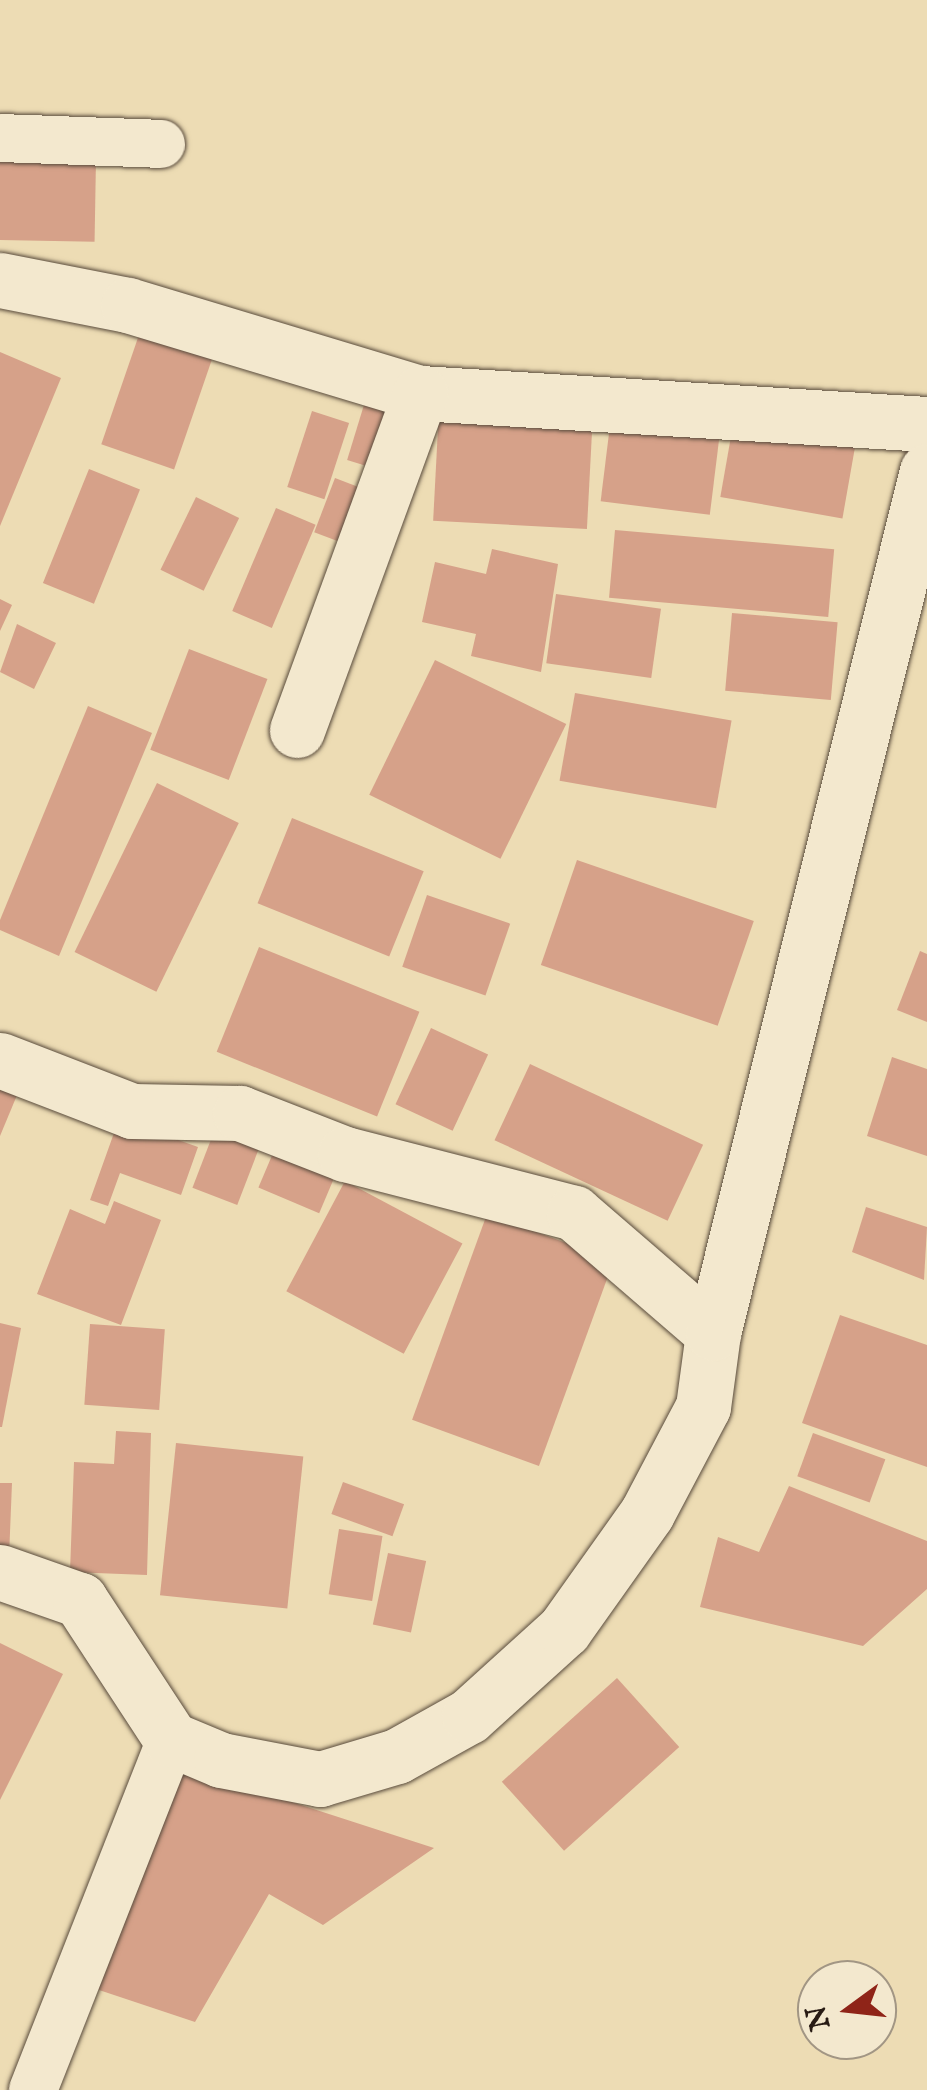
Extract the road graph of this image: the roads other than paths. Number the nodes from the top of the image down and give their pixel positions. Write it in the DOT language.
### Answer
graph roads {
  1 [pos="0,138"];
  2 [pos="160,144"];
  3 [pos="0,280"];
  4 [pos="420,393"];
  5 [pos="927,424"];
  6 [pos="927,471"];
  7 [pos="297,730"];
  8 [pos="0,1060"];
  9 [pos="713,1334"];
  10 [pos="0,1572"];
  11 [pos="171,1739"];
  12 [pos="33,2090"];
  1 -- 2 [label="lane"];
  3 -- 4 [label="street"];
  4 -- 5 [label="street"];
  4 -- 7 [label="street"];
  6 -- 9 [label="street"];
  8 -- 9 [label="street"];
  9 -- 11 [label="street"];
  10 -- 11 [label="street"];
  11 -- 12 [label="lane"];
}
